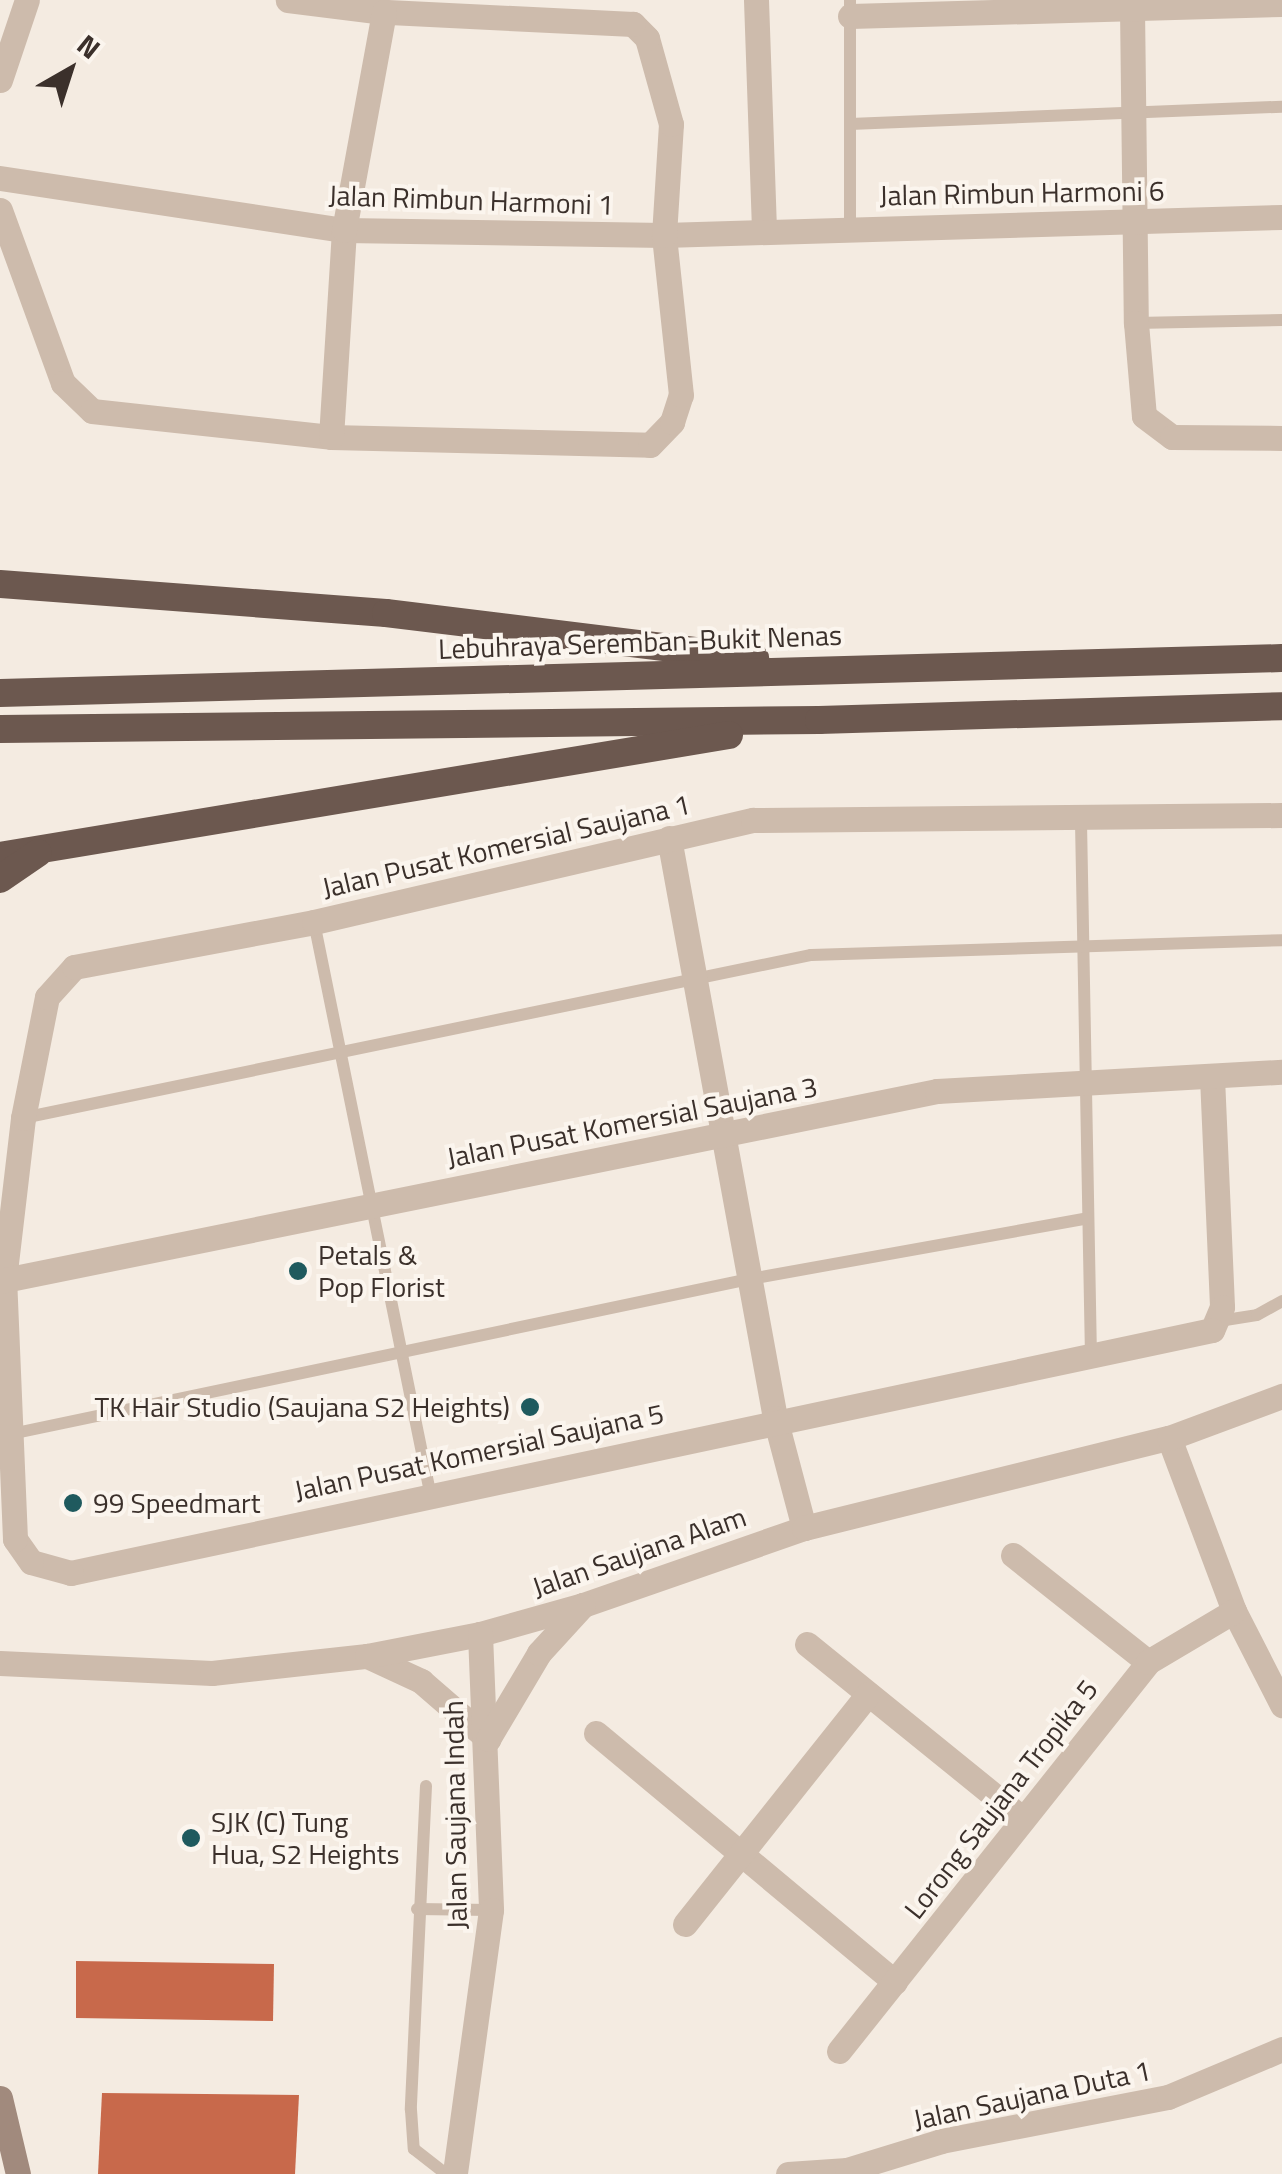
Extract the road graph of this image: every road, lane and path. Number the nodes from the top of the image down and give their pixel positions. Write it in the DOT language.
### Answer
graph roads {
  1 [pos="28,0"];
  2 [pos="288,0"];
  3 [pos="756,0"];
  4 [pos="1132,4"];
  5 [pos="1282,4"];
  6 [pos="850,8"];
  7 [pos="384,12"];
  8 [pos="0,80"];
  9 [pos="1282,107"];
  10 [pos="1133,113"];
  11 [pos="850,124"];
  12 [pos="0,178"];
  13 [pos="0,210"];
  14 [pos="1282,218"];
  15 [pos="1134,221"];
  16 [pos="850,227"];
  17 [pos="764,229"];
  18 [pos="344,230"];
  19 [pos="664,235"];
  20 [pos="1282,320"];
  21 [pos="1136,324"];
  22 [pos="331,436"];
  23 [pos="1282,438"];
  24 [pos="1,583"];
  25 [pos="1282,658"];
  26 [pos="842,668"];
  27 [pos="0,693"];
  28 [pos="1282,706"];
  29 [pos="819,720"];
  30 [pos="0,729"];
  31 [pos="1282,816"];
  32 [pos="1081,822"];
  33 [pos="670,838"];
  34 [pos="43,850"];
  35 [pos="0,856"];
  36 [pos="0,880"];
  37 [pos="314,922"];
  38 [pos="1282,940"];
  39 [pos="1083,946"];
  40 [pos="695,980"];
  41 [pos="340,1052"];
  42 [pos="1282,1072"];
  43 [pos="1212,1077"];
  44 [pos="1086,1082"];
  45 [pos="24,1118"];
  46 [pos="724,1134"];
  47 [pos="372,1206"];
  48 [pos="1088,1218"];
  49 [pos="750,1278"];
  50 [pos="2,1280"];
  51 [pos="1282,1301"];
  52 [pos="1219,1320"];
  53 [pos="402,1354"];
  54 [pos="1091,1356"];
  55 [pos="1282,1396"];
  56 [pos="776,1418"];
  57 [pos="11,1434"];
  58 [pos="1168,1438"];
  59 [pos="430,1492"];
  60 [pos="804,1528"];
  61 [pos="1014,1555"];
  62 [pos="583,1605"];
  63 [pos="1234,1611"];
  64 [pos="480,1634"];
  65 [pos="807,1644"];
  66 [pos="367,1656"];
  67 [pos="0,1662"];
  68 [pos="1148,1662"];
  69 [pos="868,1694"];
  70 [pos="1282,1705"];
  71 [pos="596,1733"];
  72 [pos="488,1739"];
  73 [pos="426,1786"];
  74 [pos="1023,1820"];
  75 [pos="741,1854"];
  76 [pos="416,1909"];
  77 [pos="491,1910"];
  78 [pos="685,1924"];
  79 [pos="895,1982"];
  80 [pos="1282,2049"];
  81 [pos="840,2051"];
  82 [pos="0,2098"];
  83 [pos="18,2174"];
  84 [pos="446,2174"];
  85 [pos="455,2174"];
  86 [pos="788,2174"];
  87 [pos="801,2174"];
  1 -- 8 [label="street"];
  2 -- 7 [label="street"];
  3 -- 17 [label="street"];
  4 -- 5 [label="street"];
  4 -- 6 [label="street"];
  4 -- 10 [label="street"];
  6 -- 11 [label="lane"];
  7 -- 18 [label="street"];
  7 -- 19 [label="street"];
  9 -- 10 [label="lane"];
  10 -- 11 [label="lane"];
  10 -- 15 [label="street"];
  11 -- 16 [label="lane"];
  12 -- 18 [label="street, Jalan Rimbun Harmoni 1"];
  13 -- 22 [label="street"];
  14 -- 15 [label="street, Jalan Rimbun Harmoni 6"];
  15 -- 16 [label="street, Jalan Rimbun Harmoni 6"];
  15 -- 21 [label="street"];
  16 -- 17 [label="street, Jalan Rimbun Harmoni 6"];
  17 -- 19 [label="street, Jalan Rimbun Harmoni 1"];
  18 -- 19 [label="street, Jalan Rimbun Harmoni 1"];
  18 -- 22 [label="street"];
  19 -- 22 [label="street"];
  20 -- 21 [label="lane"];
  21 -- 23 [label="street"];
  24 -- 26 [label="highway"];
  25 -- 26 [label="highway, Lebuhraya Seremban-Bukit Nenas"];
  26 -- 27 [label="highway, Lebuhraya Seremban-Bukit Nenas"];
  28 -- 29 [label="highway"];
  29 -- 30 [label="highway"];
  29 -- 34 [label="highway"];
  31 -- 32 [label="street, Jalan Pusat Komersial Saujana 1"];
  32 -- 33 [label="street, Jalan Pusat Komersial Saujana 1"];
  32 -- 39 [label="lane"];
  33 -- 37 [label="street, Jalan Pusat Komersial Saujana 1"];
  33 -- 40 [label="street"];
  34 -- 35 [label="highway"];
  34 -- 36 [label="highway"];
  37 -- 41 [label="lane"];
  37 -- 45 [label="street, Jalan Pusat Komersial Saujana 1"];
  38 -- 39 [label="lane"];
  39 -- 40 [label="lane"];
  39 -- 44 [label="lane"];
  40 -- 41 [label="lane"];
  40 -- 46 [label="street"];
  41 -- 45 [label="lane"];
  41 -- 47 [label="lane"];
  42 -- 43 [label="street, Jalan Pusat Komersial Saujana 3"];
  43 -- 44 [label="street, Jalan Pusat Komersial Saujana 3"];
  43 -- 52 [label="street"];
  44 -- 46 [label="street, Jalan Pusat Komersial Saujana 3"];
  44 -- 48 [label="lane"];
  45 -- 50 [label="street, Jalan Pusat Komersial Saujana 1"];
  46 -- 47 [label="street, Jalan Pusat Komersial Saujana 3"];
  46 -- 49 [label="street"];
  47 -- 50 [label="street, Jalan Pusat Komersial Saujana 3"];
  47 -- 53 [label="lane"];
  48 -- 49 [label="lane"];
  48 -- 54 [label="lane"];
  49 -- 53 [label="lane"];
  49 -- 56 [label="street"];
  50 -- 57 [label="street, Jalan Pusat Komersial Saujana 5"];
  51 -- 52 [label="lane"];
  52 -- 54 [label="street, Jalan Pusat Komersial Saujana 5"];
  53 -- 57 [label="lane"];
  53 -- 59 [label="lane"];
  54 -- 56 [label="street, Jalan Pusat Komersial Saujana 5"];
  55 -- 58 [label="street, Jalan Saujana Alam"];
  56 -- 59 [label="street, Jalan Pusat Komersial Saujana 5"];
  56 -- 60 [label="street"];
  57 -- 59 [label="street, Jalan Pusat Komersial Saujana 5"];
  58 -- 60 [label="street, Jalan Saujana Alam"];
  58 -- 63 [label="street"];
  60 -- 62 [label="street, Jalan Saujana Alam"];
  61 -- 68 [label="street"];
  62 -- 64 [label="street, Jalan Saujana Alam"];
  62 -- 72 [label="street"];
  63 -- 68 [label="street, Lorong Saujana Tropika 5"];
  63 -- 70 [label="street"];
  64 -- 66 [label="street, Jalan Saujana Alam"];
  64 -- 72 [label="street, Jalan Saujana Indah"];
  65 -- 69 [label="street"];
  66 -- 67 [label="street, Jalan Saujana Alam"];
  66 -- 72 [label="street"];
  68 -- 74 [label="street, Lorong Saujana Tropika 5"];
  69 -- 74 [label="street"];
  69 -- 75 [label="street"];
  71 -- 75 [label="street"];
  72 -- 77 [label="street, Jalan Saujana Indah"];
  73 -- 76 [label="lane"];
  74 -- 79 [label="street, Lorong Saujana Tropika 5"];
  75 -- 78 [label="street"];
  75 -- 79 [label="street"];
  76 -- 77 [label="lane"];
  76 -- 84 [label="lane"];
  77 -- 85 [label="street, Jalan Saujana Indah"];
  79 -- 81 [label="street, Lorong Saujana Tropika 5"];
  80 -- 87 [label="street, Jalan Saujana Duta 1"];
  82 -- 83 [label="main road"];
  86 -- 87 [label="street, Jalan Saujana Duta 1"];
}
